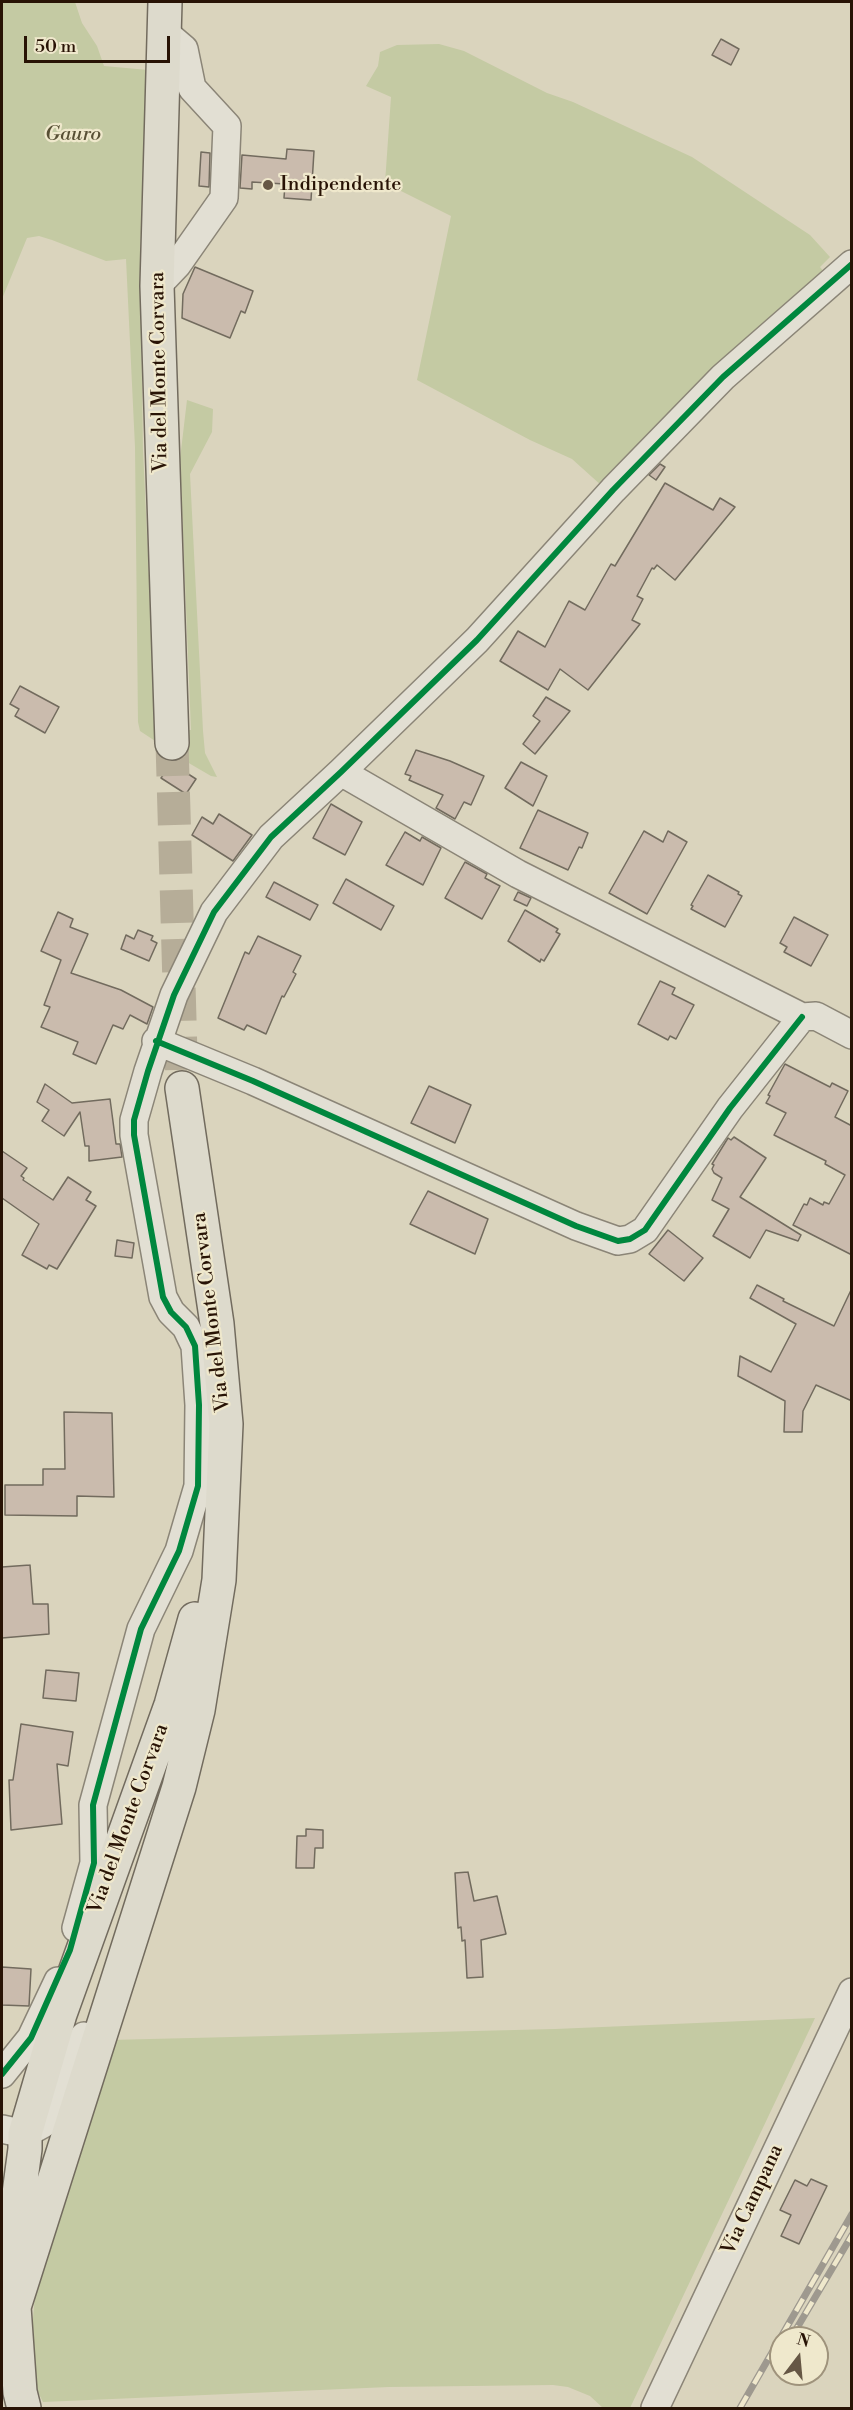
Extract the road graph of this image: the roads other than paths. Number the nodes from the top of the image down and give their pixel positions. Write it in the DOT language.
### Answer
graph roads {
  1 [pos="165,17"];
  2 [pos="852,264"];
  3 [pos="157,286"];
  4 [pos="172,743"];
  5 [pos="341,772"];
  6 [pos="802,1017"];
  7 [pos="852,1035"];
  8 [pos="156,1041"];
  9 [pos="182,1088"];
  10 [pos="220,1537"];
  11 [pos="852,1992"];
  12 [pos="114,1994"];
  13 [pos="2,2074"];
  14 [pos="13,2132"];
  15 [pos="2,2230"];
  16 [pos="14,2307"];
  17 [pos="24,2409"];
  18 [pos="655,2409"];
  1 -- 3 [label="main road, Via del Monte Corvara"];
  1 -- 3 [label="street"];
  2 -- 5 [label="street"];
  3 -- 4 [label="main road, Via del Monte Corvara"];
  5 -- 6 [label="street"];
  5 -- 8 [label="street"];
  6 -- 7 [label="street"];
  6 -- 8 [label="street"];
  8 -- 13 [label="street"];
  9 -- 10 [label="main road, Via del Monte Corvara"];
  10 -- 12 [label="main road, Via del Monte Corvara"];
  10 -- 14 [label="main road, Via del Monte Corvara"];
  11 -- 18 [label="street, Via Campana"];
  12 -- 14 [label="street, Via del Monte Corvara"];
  12 -- 16 [label="main road, Via del Monte Corvara"];
  14 -- 16 [label="main road, Via del Monte Corvara"];
  15 -- 16 [label="street"];
  16 -- 17 [label="main road"];
}
